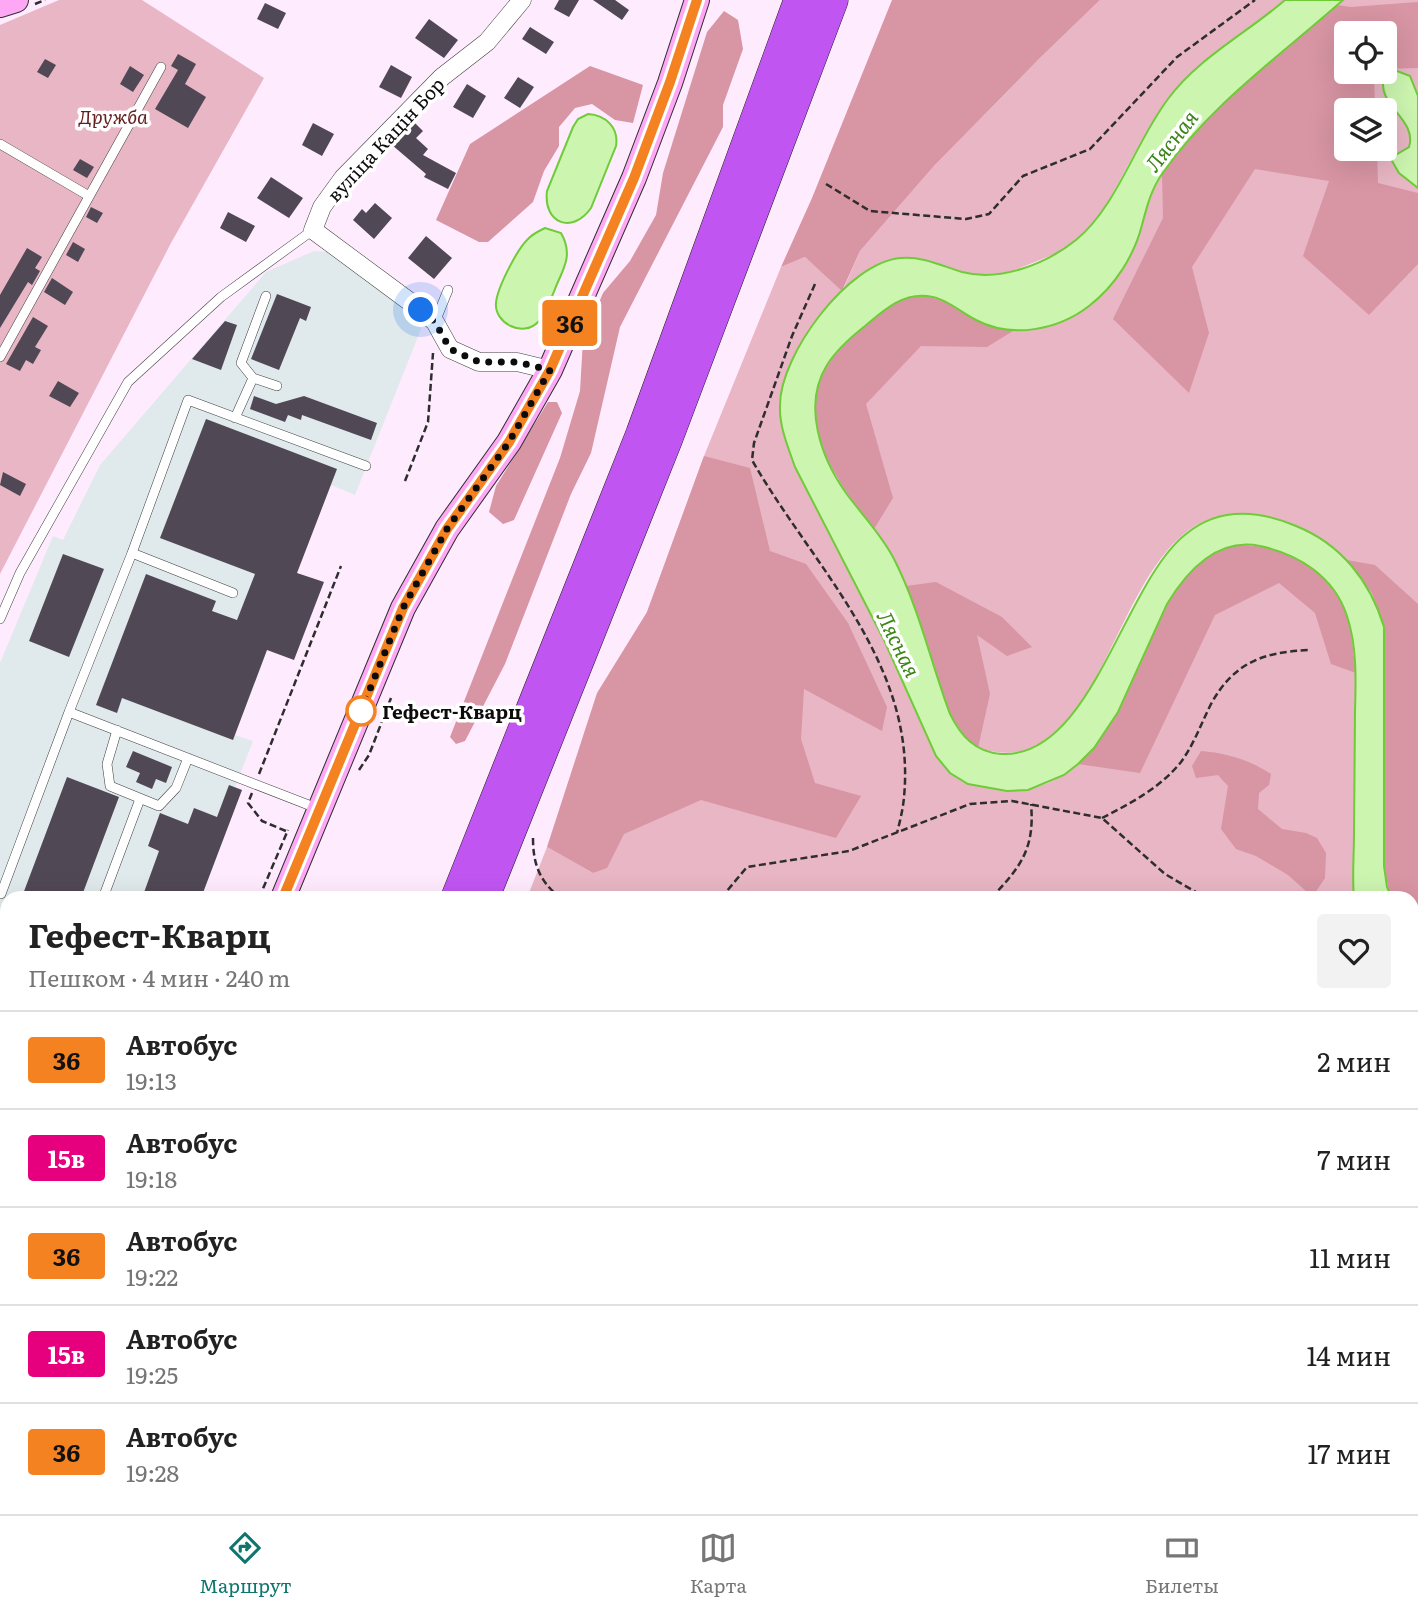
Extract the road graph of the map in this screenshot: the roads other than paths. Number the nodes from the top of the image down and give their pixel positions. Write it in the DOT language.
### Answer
graph roads {
  1 [pos="16,0"];
  2 [pos="522,0"];
  3 [pos="696,0"];
  4 [pos="800,0"];
  5 [pos="832,0"];
  6 [pos="0,5"];
  7 [pos="161,66"];
  8 [pos="0,144"];
  9 [pos="89,196"];
  10 [pos="313,230"];
  11 [pos="449,290"];
  12 [pos="266,296"];
  13 [pos="435,322"];
  14 [pos="0,357"];
  15 [pos="550,370"];
  16 [pos="253,378"];
  17 [pos="277,386"];
  18 [pos="235,418"];
  19 [pos="366,466"];
  20 [pos="132,553"];
  21 [pos="233,593"];
  22 [pos="0,619"];
  23 [pos="69,712"];
  24 [pos="117,730"];
  25 [pos="188,758"];
  26 [pos="140,799"];
  27 [pos="321,809"];
  28 [pos="2,891"];
  29 [pos="106,891"];
  30 [pos="286,891"];
  31 [pos="460,891"];
  32 [pos="487,891"];
  1 -- 6 [label="main road"];
  2 -- 10 [label="street, вуліца Кацін Бор"];
  3 -- 15 [label="main road"];
  4 -- 31 [label="highway"];
  5 -- 32 [label="highway"];
  7 -- 9 [label="lane"];
  8 -- 9 [label="lane"];
  9 -- 14 [label="lane"];
  10 -- 13 [label="street"];
  10 -- 22 [label="lane"];
  11 -- 13 [label="lane"];
  12 -- 16 [label="lane"];
  13 -- 15 [label="street"];
  15 -- 27 [label="main road"];
  16 -- 17 [label="lane"];
  16 -- 18 [label="lane"];
  18 -- 19 [label="lane"];
  18 -- 20 [label="lane"];
  20 -- 21 [label="lane"];
  20 -- 23 [label="lane"];
  23 -- 24 [label="lane"];
  23 -- 28 [label="lane"];
  24 -- 25 [label="lane"];
  24 -- 26 [label="lane"];
  25 -- 26 [label="lane"];
  25 -- 27 [label="lane"];
  26 -- 29 [label="lane"];
  27 -- 30 [label="main road"];
}
